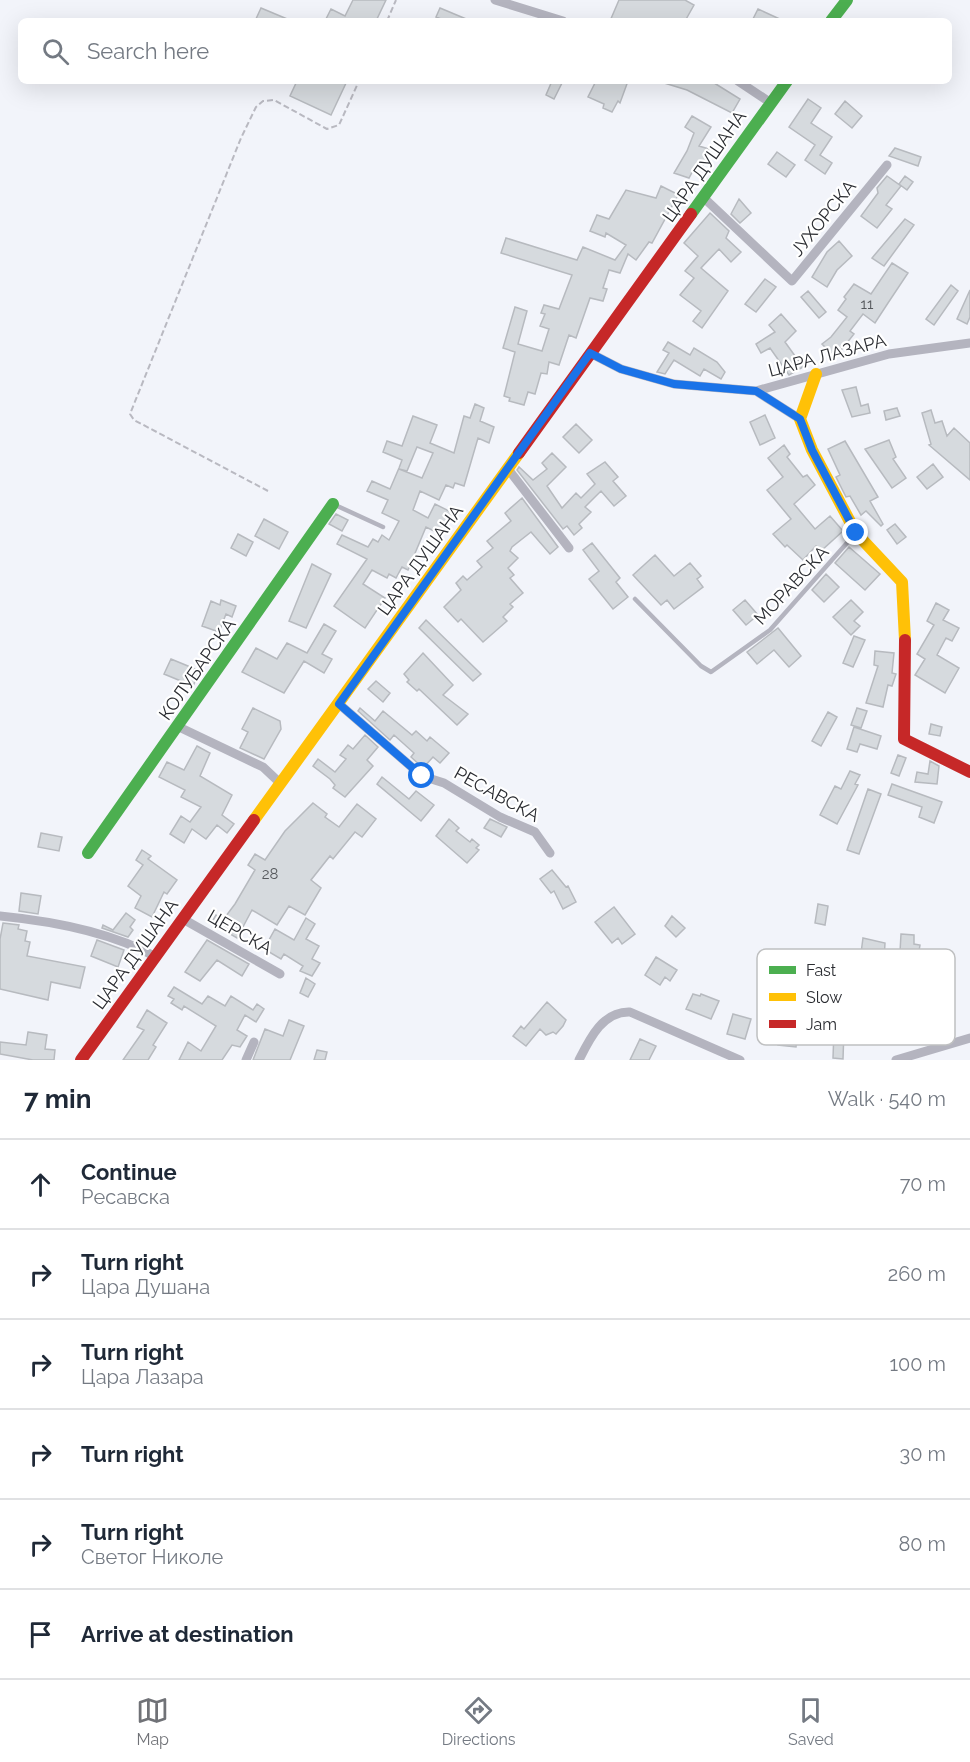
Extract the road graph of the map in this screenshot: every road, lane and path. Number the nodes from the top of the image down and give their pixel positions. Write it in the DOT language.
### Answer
graph roads {
  1 [pos="396,0"];
  2 [pos="495,0"];
  3 [pos="847,0"];
  4 [pos="388,18"];
  5 [pos="553,18"];
  6 [pos="833,18"];
  7 [pos="359,84"];
  8 [pos="742,84"];
  9 [pos="785,84"];
  10 [pos="771,103"];
  11 [pos="887,165"];
  12 [pos="704,198"];
  13 [pos="970,343"];
  14 [pos="590,353"];
  15 [pos="816,374"];
  16 [pos="756,391"];
  17 [pos="800,419"];
  18 [pos="508,469"];
  19 [pos="268,491"];
  20 [pos="333,504"];
  21 [pos="383,527"];
  22 [pos="856,533"];
  23 [pos="568,548"];
  24 [pos="635,598"];
  25 [pos="339,704"];
  26 [pos="179,727"];
  27 [pos="970,772"];
  28 [pos="280,783"];
  29 [pos="88,853"];
  30 [pos="550,853"];
  31 [pos="0,916"];
  32 [pos="183,919"];
  33 [pos="156,957"];
  34 [pos="280,974"];
  35 [pos="970,1038"];
  36 [pos="254,1042"];
  37 [pos="955,1042"];
  38 [pos="946,1045"];
  39 [pos="81,1060"];
  40 [pos="246,1060"];
  41 [pos="579,1060"];
  42 [pos="740,1060"];
  43 [pos="896,1060"];
  1 -- 4 [label="path"];
  2 -- 5 [label="street"];
  3 -- 6 [label="main road"];
  7 -- 19 [label="path"];
  8 -- 10 [label="street"];
  9 -- 10 [label="main road, ЦАРА ДУШАНА"];
  10 -- 12 [label="main road, ЦАРА ДУШАНА"];
  11 -- 12 [label="street, ЈУХОРСКА"];
  12 -- 14 [label="main road, ЦАРА ДУШАНА"];
  13 -- 15 [label="street, ЦАРА ЛАЗАРА"];
  14 -- 16 [label="street, ЦАРА ЛАЗАРА"];
  14 -- 18 [label="main road, ЦАРА ДУШАНА"];
  15 -- 16 [label="street, ЦАРА ЛАЗАРА"];
  15 -- 17 [label="main road"];
  16 -- 17 [label="street"];
  17 -- 22 [label="main road"];
  18 -- 23 [label="street"];
  18 -- 25 [label="main road, ЦАРА ДУШАНА"];
  20 -- 21 [label="lane"];
  20 -- 26 [label="main road, КОЛУБАРСКА"];
  22 -- 24 [label="lane, МОРАВСКА"];
  22 -- 27 [label="main road"];
  25 -- 28 [label="main road, ЦАРА ДУШАНА"];
  25 -- 30 [label="street, РЕСАВСКА"];
  26 -- 28 [label="street"];
  26 -- 29 [label="main road, КОЛУБАРСКА"];
  28 -- 32 [label="main road, ЦАРА ДУШАНА"];
  31 -- 33 [label="street"];
  32 -- 33 [label="main road, ЦАРА ДУШАНА"];
  32 -- 34 [label="street, ЦЕРСКА"];
  33 -- 39 [label="main road, ЦАРА ДУШАНА"];
  35 -- 37 [label="street"];
  36 -- 40 [label="street"];
  38 -- 43 [label="street"];
  41 -- 42 [label="street"];
}
